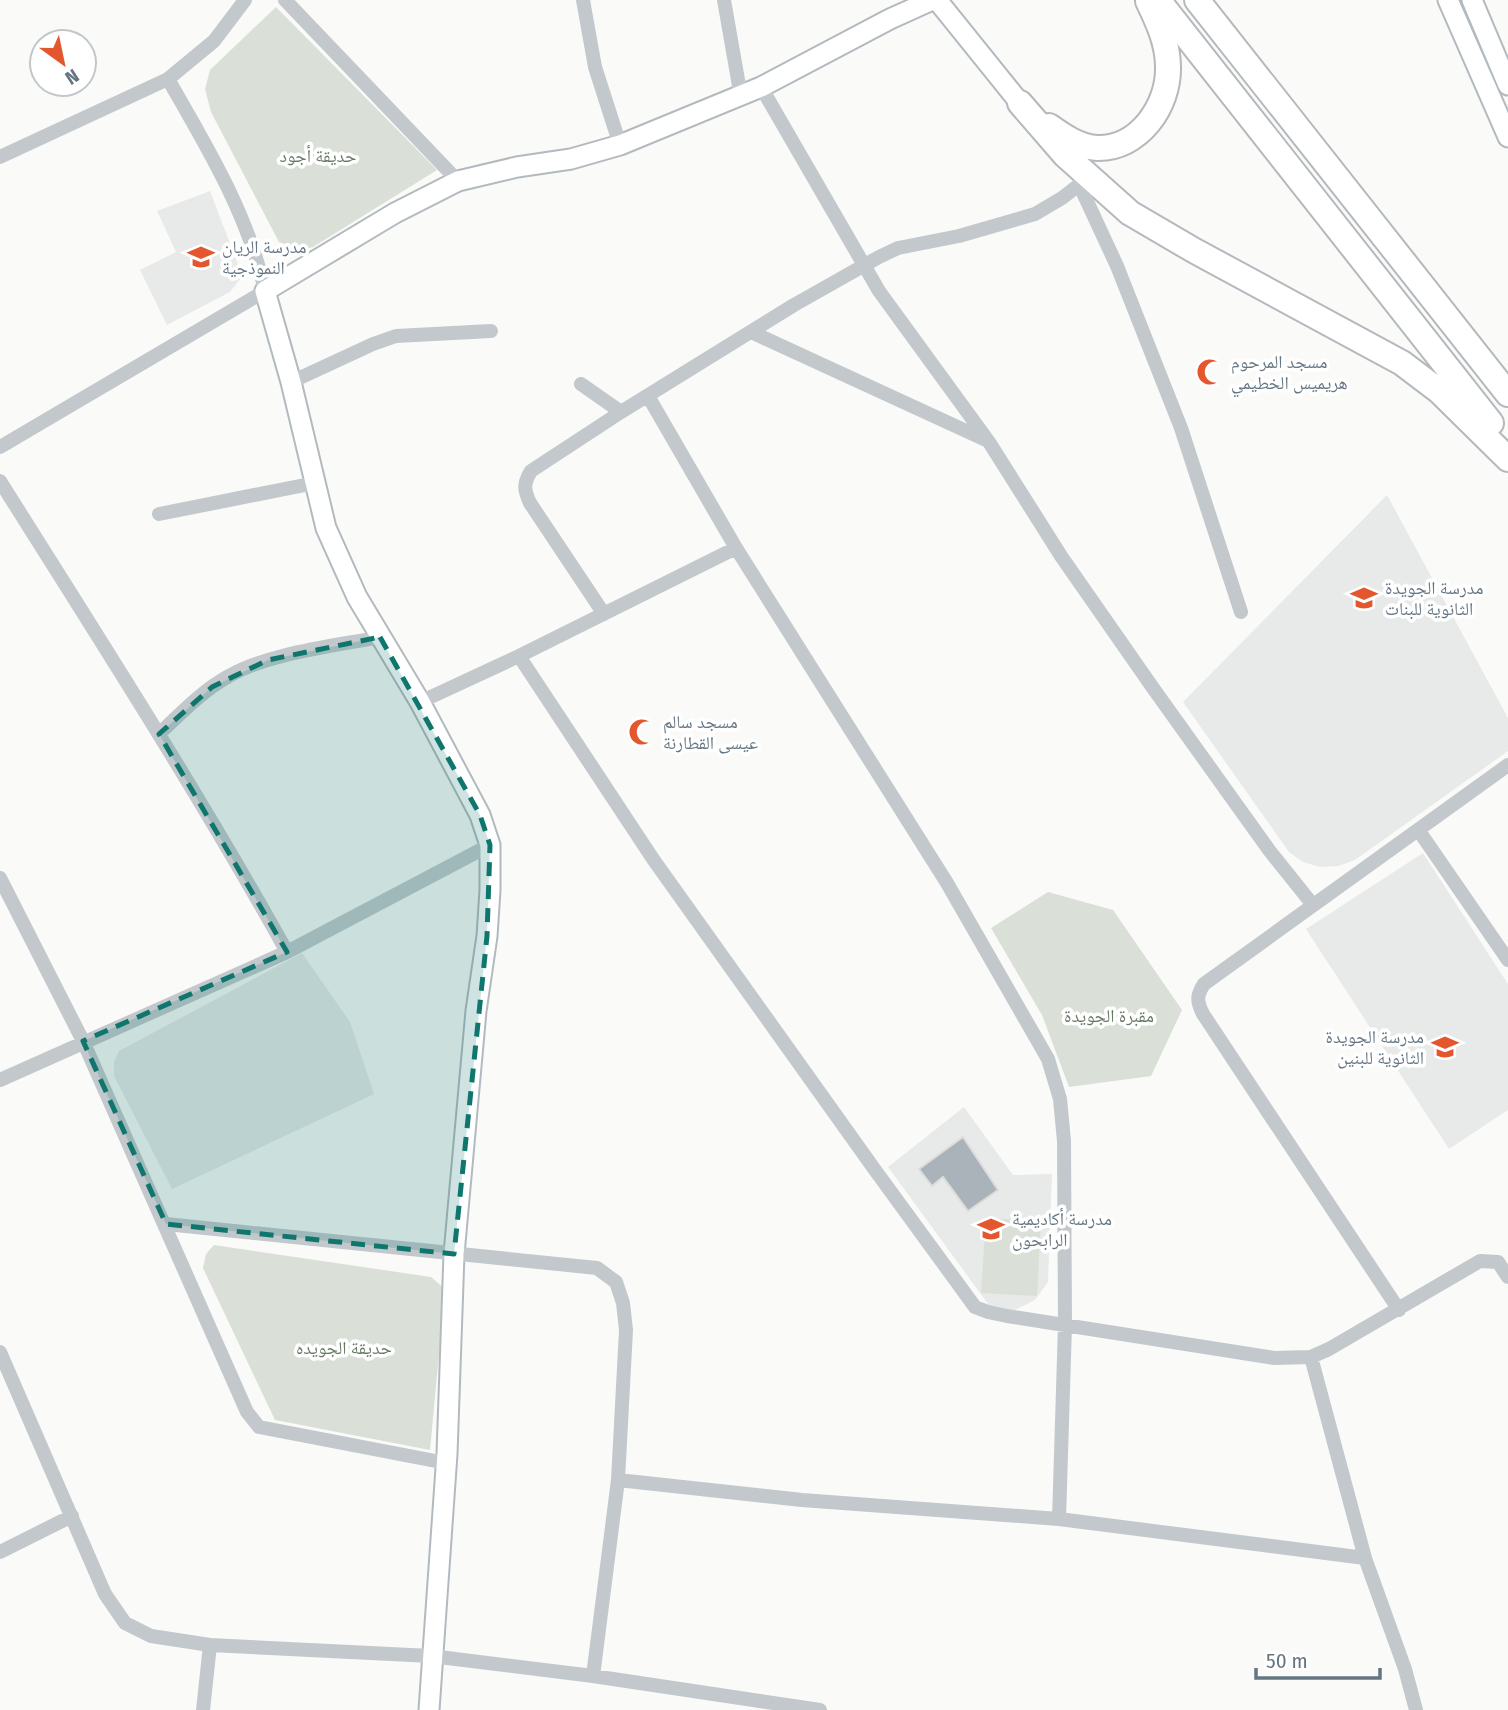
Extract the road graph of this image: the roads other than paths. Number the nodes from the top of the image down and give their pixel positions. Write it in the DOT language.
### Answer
graph roads {
  1 [pos="245,0"];
  2 [pos="285,0"];
  3 [pos="583,0"];
  4 [pos="724,0"];
  5 [pos="934,0"];
  6 [pos="1148,0"];
  7 [pos="1158,0"];
  8 [pos="1197,0"];
  9 [pos="1448,0"];
  10 [pos="1472,0"];
  11 [pos="168,79"];
  12 [pos="1507,80"];
  13 [pos="761,87"];
  14 [pos="741,97"];
  15 [pos="1020,103"];
  16 [pos="1508,137"];
  17 [pos="620,145"];
  18 [pos="0,157"];
  19 [pos="458,181"];
  20 [pos="1084,181"];
  21 [pos="863,265"];
  22 [pos="265,291"];
  23 [pos="491,331"];
  24 [pos="751,332"];
  25 [pos="291,382"];
  26 [pos="582,384"];
  27 [pos="1508,394"];
  28 [pos="648,396"];
  29 [pos="621,412"];
  30 [pos="989,442"];
  31 [pos="1508,444"];
  32 [pos="0,447"];
  33 [pos="1508,459"];
  34 [pos="0,481"];
  35 [pos="315,483"];
  36 [pos="159,514"];
  37 [pos="736,548"];
  38 [pos="1241,612"];
  39 [pos="604,614"];
  40 [pos="380,637"];
  41 [pos="519,656"];
  42 [pos="420,702"];
  43 [pos="159,734"];
  44 [pos="1508,765"];
  45 [pos="1419,831"];
  46 [pos="490,845"];
  47 [pos="0,878"];
  48 [pos="1313,905"];
  49 [pos="287,952"];
  50 [pos="1508,960"];
  51 [pos="83,1041"];
  52 [pos="0,1080"];
  53 [pos="166,1224"];
  54 [pos="454,1254"];
  55 [pos="1508,1277"];
  56 [pos="1399,1310"];
  57 [pos="1065,1325"];
  58 [pos="0,1352"];
  59 [pos="1311,1357"];
  60 [pos="446,1463"];
  61 [pos="618,1480"];
  62 [pos="72,1516"];
  63 [pos="1059,1519"];
  64 [pos="0,1552"];
  65 [pos="1365,1558"];
  66 [pos="210,1645"];
  67 [pos="431,1656"];
  68 [pos="593,1676"];
  69 [pos="203,1710"];
  70 [pos="429,1710"];
  71 [pos="820,1710"];
  72 [pos="1416,1710"];
  1 -- 11 [label="street"];
  2 -- 19 [label="street"];
  3 -- 17 [label="street"];
  4 -- 14 [label="street"];
  5 -- 13 [label="street"];
  5 -- 15 [label="street"];
  6 -- 15 [label="highway"];
  7 -- 31 [label="highway"];
  8 -- 27 [label="highway"];
  9 -- 16 [label="street"];
  10 -- 12 [label="street"];
  11 -- 18 [label="street"];
  11 -- 22 [label="street"];
  13 -- 14 [label="street"];
  13 -- 21 [label="street"];
  14 -- 17 [label="street"];
  15 -- 20 [label="highway"];
  17 -- 19 [label="street"];
  19 -- 22 [label="street"];
  20 -- 21 [label="street"];
  20 -- 33 [label="highway"];
  20 -- 38 [label="street"];
  21 -- 24 [label="street"];
  21 -- 30 [label="street"];
  22 -- 25 [label="street"];
  22 -- 32 [label="street"];
  23 -- 25 [label="street"];
  24 -- 28 [label="street"];
  24 -- 30 [label="street"];
  25 -- 35 [label="street"];
  26 -- 29 [label="street"];
  28 -- 29 [label="street"];
  28 -- 37 [label="street"];
  29 -- 39 [label="street"];
  30 -- 48 [label="street"];
  34 -- 43 [label="street"];
  35 -- 36 [label="street"];
  35 -- 40 [label="street"];
  37 -- 39 [label="street"];
  37 -- 57 [label="street"];
  39 -- 41 [label="street"];
  40 -- 42 [label="street"];
  40 -- 43 [label="street"];
  41 -- 42 [label="street"];
  41 -- 57 [label="street"];
  42 -- 46 [label="street"];
  43 -- 49 [label="street"];
  44 -- 45 [label="street"];
  45 -- 48 [label="street"];
  45 -- 50 [label="street"];
  46 -- 49 [label="street"];
  46 -- 54 [label="street"];
  47 -- 51 [label="street"];
  48 -- 56 [label="street"];
  49 -- 51 [label="street"];
  51 -- 52 [label="street"];
  51 -- 53 [label="street"];
  53 -- 54 [label="street"];
  53 -- 60 [label="street"];
  54 -- 60 [label="street"];
  54 -- 61 [label="street"];
  55 -- 56 [label="street"];
  56 -- 59 [label="street"];
  57 -- 59 [label="street"];
  57 -- 63 [label="street"];
  58 -- 62 [label="street"];
  59 -- 65 [label="street"];
  60 -- 67 [label="street"];
  61 -- 63 [label="street"];
  61 -- 68 [label="street"];
  62 -- 64 [label="street"];
  62 -- 66 [label="street"];
  63 -- 65 [label="street"];
  65 -- 72 [label="street"];
  66 -- 67 [label="street"];
  66 -- 69 [label="street"];
  67 -- 68 [label="street"];
  67 -- 70 [label="street"];
  68 -- 71 [label="street"];
}
